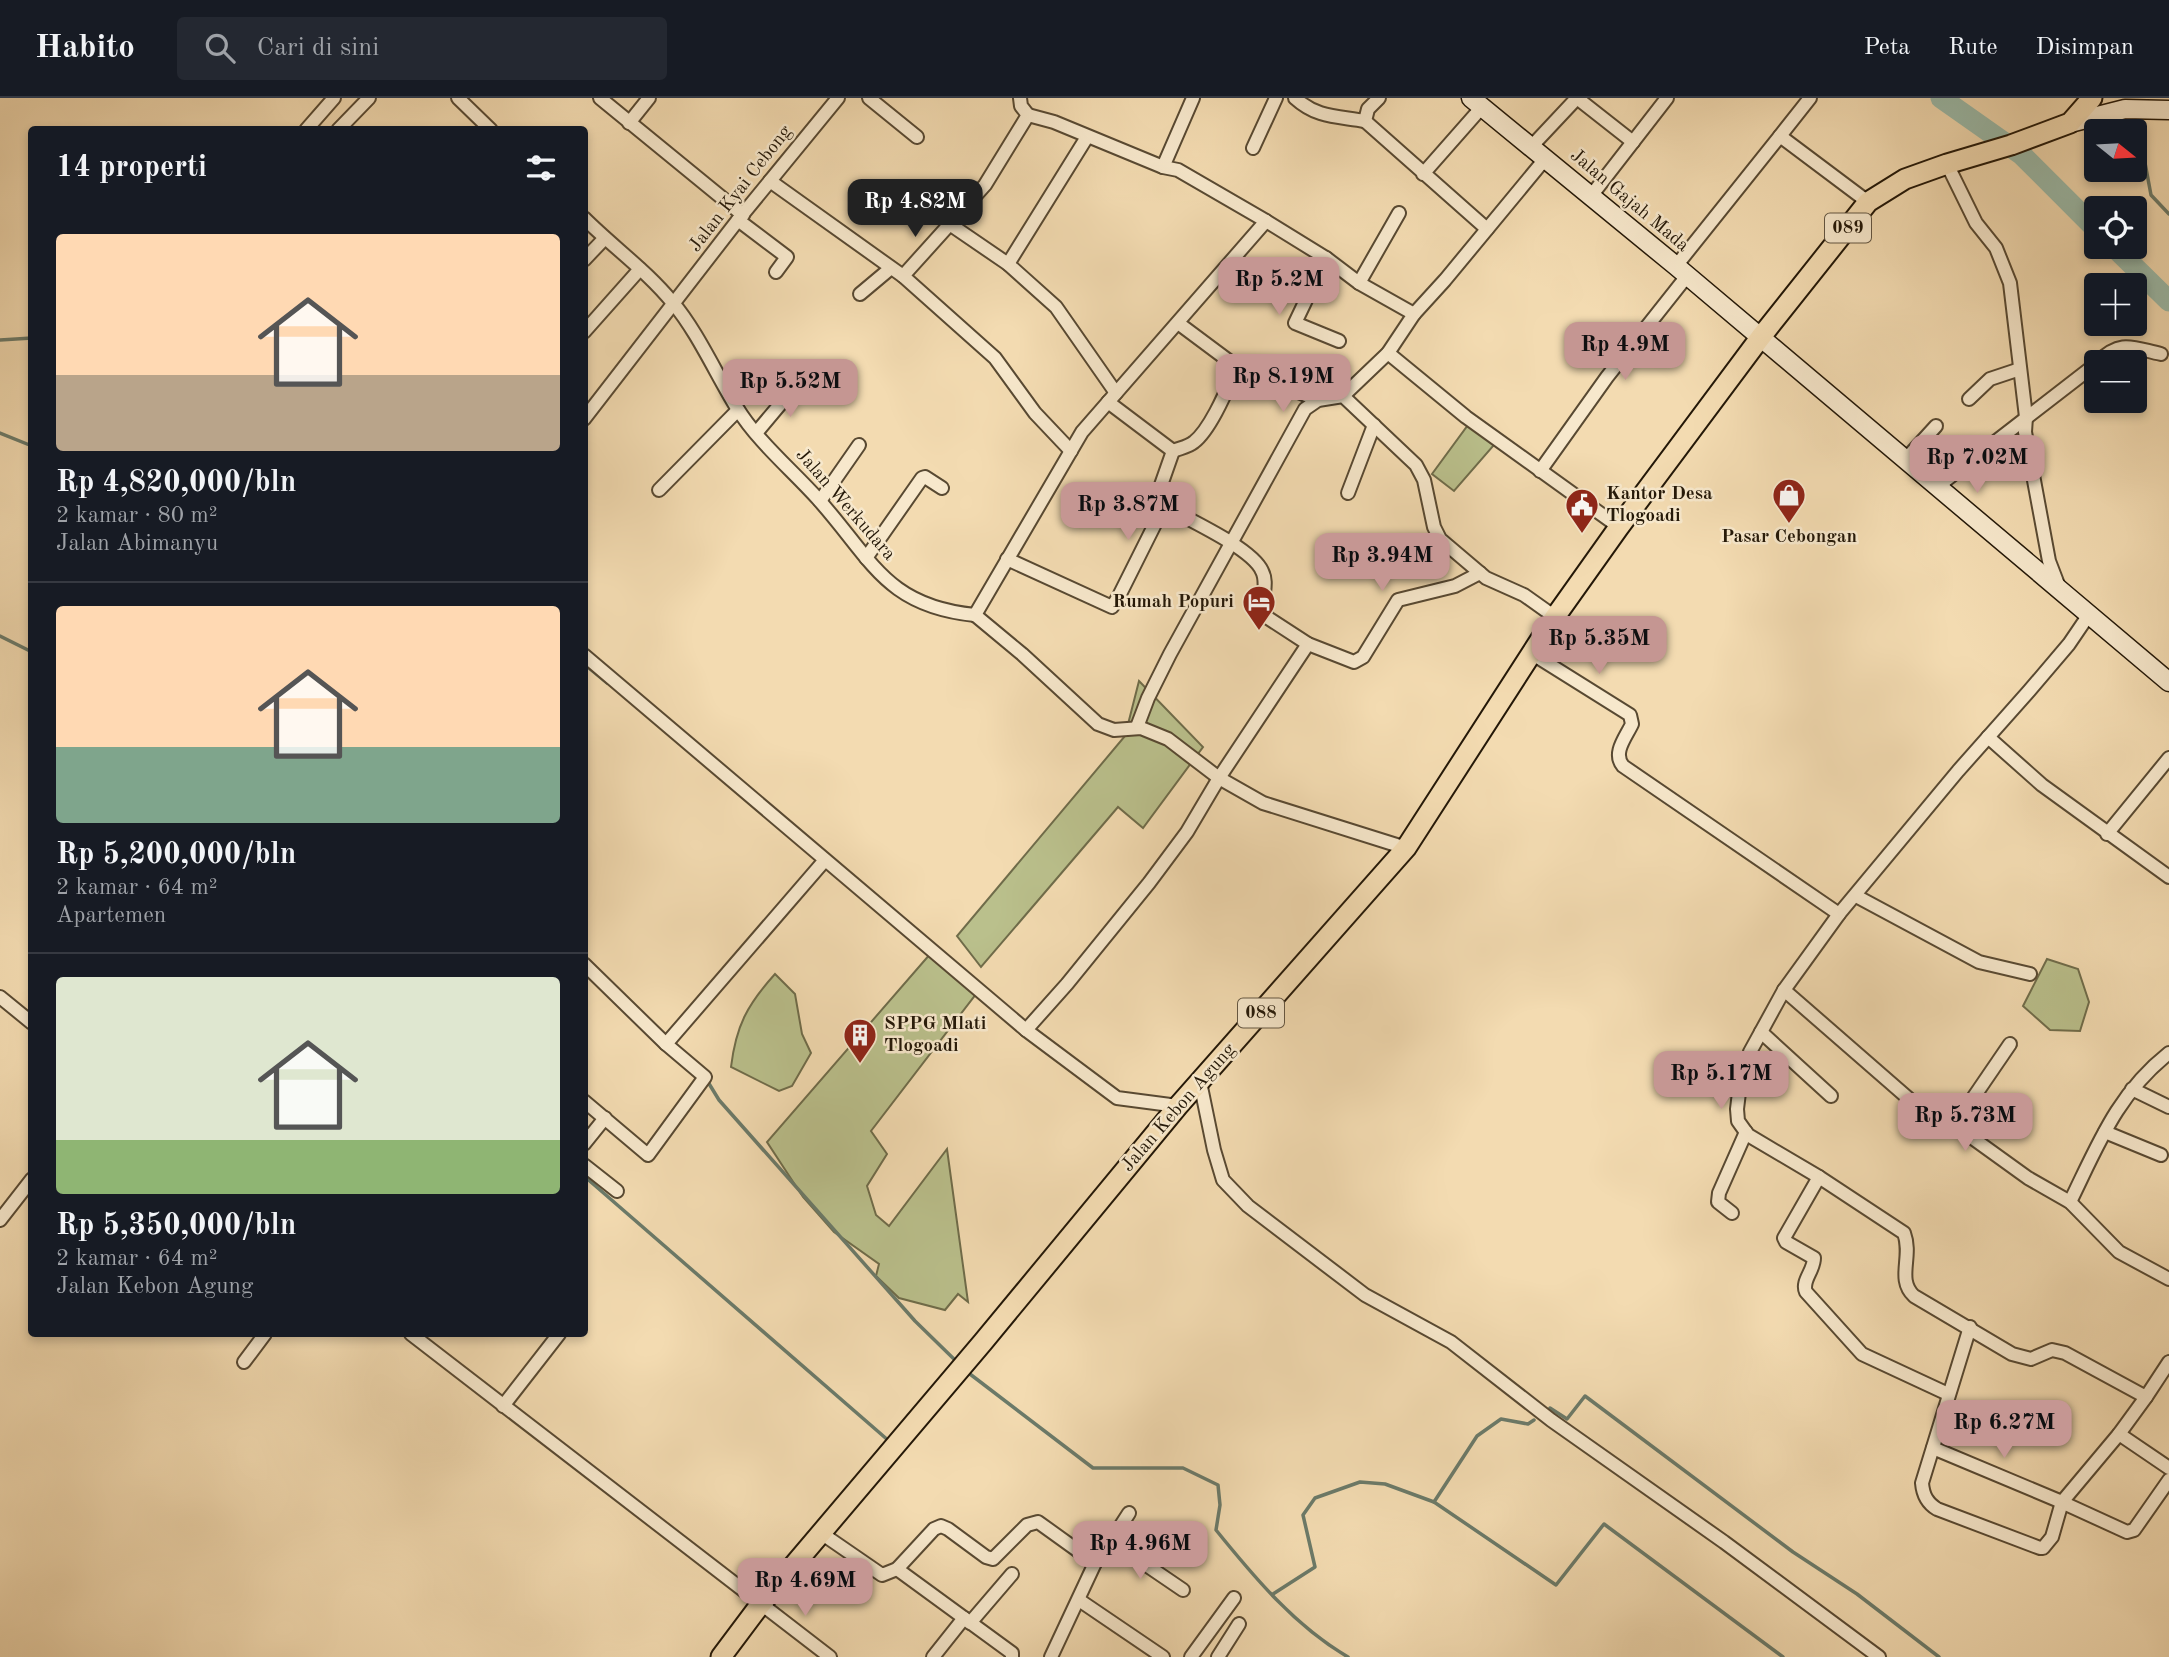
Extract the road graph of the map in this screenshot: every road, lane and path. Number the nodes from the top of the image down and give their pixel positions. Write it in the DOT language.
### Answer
graph roads {
  1 [pos="334,98"];
  2 [pos="369,98"];
  3 [pos="458,98"];
  4 [pos="600,98"];
  5 [pos="649,98"];
  6 [pos="838,98"];
  7 [pos="869,98"];
  8 [pos="1020,98"];
  9 [pos="1193,98"];
  10 [pos="1276,98"];
  11 [pos="1295,98"];
  12 [pos="1379,98"];
  13 [pos="1577,98"];
  14 [pos="1667,98"];
  15 [pos="1810,98"];
  16 [pos="2092,98"];
  17 [pos="1476,102"];
  18 [pos="2164,106"];
  19 [pos="1028,115"];
  20 [pos="1365,121"];
  21 [pos="629,122"];
  22 [pos="2070,123"];
  23 [pos="310,126"];
  24 [pos="342,126"];
  25 [pos="487,126"];
  26 [pos="1780,136"];
  27 [pos="917,137"];
  28 [pos="1087,137"];
  29 [pos="1633,142"];
  30 [pos="1531,147"];
  31 [pos="1253,148"];
  32 [pos="1545,159"];
  33 [pos="1956,161"];
  34 [pos="1163,167"];
  35 [pos="1423,174"];
  36 [pos="770,181"];
  37 [pos="941,192"];
  38 [pos="1591,197"];
  39 [pos="1868,202"];
  40 [pos="963,211"];
  41 [pos="1399,213"];
  42 [pos="741,218"];
  43 [pos="1266,221"];
  44 [pos="588,222"];
  45 [pos="951,225"];
  46 [pos="1487,229"];
  47 [pos="606,238"];
  48 [pos="588,256"];
  49 [pos="1326,258"];
  50 [pos="1008,264"];
  51 [pos="891,268"];
  52 [pos="640,269"];
  53 [pos="1682,271"];
  54 [pos="776,272"];
  55 [pos="903,276"];
  56 [pos="1359,283"];
  57 [pos="860,294"];
  58 [pos="675,304"];
  59 [pos="1414,314"];
  60 [pos="1178,323"];
  61 [pos="588,328"];
  62 [pos="1760,338"];
  63 [pos="1339,341"];
  64 [pos="2113,350"];
  65 [pos="2144,350"];
  66 [pos="2147,351"];
  67 [pos="1388,353"];
  68 [pos="2161,354"];
  69 [pos="1237,367"];
  70 [pos="2020,369"];
  71 [pos="2084,373"];
  72 [pos="798,383"];
  73 [pos="1343,396"];
  74 [pos="1112,397"];
  75 [pos="1969,399"];
  76 [pos="1318,400"];
  77 [pos="738,410"];
  78 [pos="588,414"];
  79 [pos="2026,417"];
  80 [pos="1374,425"];
  81 [pos="1936,426"];
  82 [pos="756,433"];
  83 [pos="859,445"];
  84 [pos="1071,451"];
  85 [pos="1173,451"];
  86 [pos="1905,460"];
  87 [pos="1540,471"];
  88 [pos="1937,486"];
  89 [pos="942,488"];
  90 [pos="659,490"];
  91 [pos="1348,493"];
  92 [pos="820,501"];
  93 [pos="1164,506"];
  94 [pos="1619,527"];
  95 [pos="1231,543"];
  96 [pos="866,558"];
  97 [pos="1007,559"];
  98 [pos="1480,573"];
  99 [pos="2060,590"];
  100 [pos="975,615"];
  101 [pos="2088,616"];
  102 [pos="1555,617"];
  103 [pos="1308,644"];
  104 [pos="1531,653"];
  105 [pos="588,658"];
  106 [pos="2169,682"];
  107 [pos="1137,727"];
  108 [pos="1988,737"];
  109 [pos="2169,758"];
  110 [pos="1219,778"];
  111 [pos="2107,834"];
  112 [pos="1406,848"];
  113 [pos="825,860"];
  114 [pos="2169,877"];
  115 [pos="1856,896"];
  116 [pos="1839,914"];
  117 [pos="588,968"];
  118 [pos="2029,974"];
  119 [pos="1784,990"];
  120 [pos="0,998"];
  121 [pos="28,1020"];
  122 [pos="1026,1030"];
  123 [pos="1761,1032"];
  124 [pos="666,1044"];
  125 [pos="2010,1044"];
  126 [pos="2169,1053"];
  127 [pos="1200,1082"];
  128 [pos="2132,1089"];
  129 [pos="1831,1096"];
  130 [pos="588,1104"];
  131 [pos="1178,1106"];
  132 [pos="2169,1107"];
  133 [pos="605,1118"];
  134 [pos="1954,1126"];
  135 [pos="1746,1132"];
  136 [pos="2105,1132"];
  137 [pos="588,1139"];
  138 [pos="2161,1156"];
  139 [pos="588,1168"];
  140 [pos="1819,1177"];
  141 [pos="28,1184"];
  142 [pos="617,1191"];
  143 [pos="2070,1202"];
  144 [pos="1732,1213"];
  145 [pos="0,1220"];
  146 [pos="2169,1279"];
  147 [pos="1970,1327"];
  148 [pos="263,1337"];
  149 [pos="415,1337"];
  150 [pos="557,1337"];
  151 [pos="244,1362"];
  152 [pos="2169,1362"];
  153 [pos="1948,1394"];
  154 [pos="2146,1396"];
  155 [pos="503,1406"];
  156 [pos="2119,1434"];
  157 [pos="1933,1448"];
  158 [pos="2169,1468"];
  159 [pos="2169,1480"];
  160 [pos="2062,1502"];
  161 [pos="1129,1513"];
  162 [pos="821,1533"];
  163 [pos="1111,1541"];
  164 [pos="1095,1563"];
  165 [pos="897,1569"];
  166 [pos="1012,1574"];
  167 [pos="1183,1590"];
  168 [pos="1234,1598"];
  169 [pos="1079,1600"];
  170 [pos="760,1605"];
  171 [pos="967,1621"];
  172 [pos="1239,1624"];
  173 [pos="721,1657"];
  174 [pos="830,1657"];
  175 [pos="933,1657"];
  176 [pos="1012,1657"];
  177 [pos="1051,1657"];
  178 [pos="1163,1657"];
  179 [pos="1191,1657"];
  180 [pos="1218,1657"];
  181 [pos="1879,1657"];
  1 -- 23 [label="street"];
  2 -- 24 [label="street"];
  3 -- 25 [label="street"];
  4 -- 21 [label="street"];
  5 -- 21 [label="street"];
  6 -- 36 [label="street, Jalan Kyai Cebong"];
  7 -- 27 [label="street"];
  8 -- 19 [label="street"];
  9 -- 34 [label="street"];
  10 -- 31 [label="street"];
  11 -- 20 [label="street"];
  12 -- 20 [label="street"];
  13 -- 29 [label="street"];
  13 -- 30 [label="street"];
  14 -- 29 [label="street"];
  15 -- 26 [label="street"];
  16 -- 22 [label="main road, 089"];
  17 -- 30 [label="main road, Jalan Gajah Mada"];
  17 -- 35 [label="street"];
  18 -- 22 [label="main road"];
  19 -- 28 [label="street"];
  19 -- 40 [label="street"];
  20 -- 35 [label="street"];
  21 -- 42 [label="street"];
  22 -- 33 [label="main road, 089"];
  26 -- 39 [label="street"];
  26 -- 53 [label="street"];
  28 -- 34 [label="street"];
  28 -- 50 [label="street"];
  29 -- 38 [label="street"];
  30 -- 32 [label="main road, Jalan Gajah Mada"];
  32 -- 38 [label="main road, Jalan Gajah Mada"];
  32 -- 46 [label="street"];
  33 -- 39 [label="main road, 089"];
  33 -- 70 [label="street"];
  34 -- 43 [label="street"];
  35 -- 46 [label="street"];
  36 -- 42 [label="street, Jalan Kyai Cebong"];
  36 -- 51 [label="street"];
  37 -- 40 [label="street"];
  38 -- 53 [label="main road, Jalan Gajah Mada"];
  39 -- 62 [label="main road, 089"];
  40 -- 45 [label="street"];
  41 -- 56 [label="street"];
  42 -- 54 [label="street"];
  42 -- 58 [label="street, Jalan Kyai Cebong"];
  43 -- 49 [label="street"];
  43 -- 60 [label="street"];
  44 -- 47 [label="street, Jalan Werkudara"];
  45 -- 50 [label="street"];
  45 -- 55 [label="street"];
  46 -- 59 [label="street"];
  47 -- 48 [label="street"];
  47 -- 52 [label="street, Jalan Werkudara"];
  49 -- 56 [label="street"];
  49 -- 63 [label="street"];
  50 -- 74 [label="street"];
  51 -- 55 [label="street"];
  51 -- 57 [label="street"];
  52 -- 58 [label="street, Jalan Werkudara"];
  52 -- 61 [label="street"];
  53 -- 62 [label="main road, Jalan Gajah Mada"];
  53 -- 87 [label="street"];
  55 -- 84 [label="street"];
  56 -- 59 [label="street"];
  58 -- 77 [label="street, Jalan Werkudara"];
  58 -- 78 [label="street, Jalan Kyai Cebong"];
  59 -- 67 [label="street"];
  60 -- 69 [label="street"];
  60 -- 74 [label="street"];
  62 -- 86 [label="main road, Jalan Gajah Mada"];
  62 -- 94 [label="main road, Jalan Kebon Agung / 088"];
  64 -- 65 [label="street"];
  66 -- 68 [label="street"];
  67 -- 73 [label="street"];
  67 -- 87 [label="street"];
  69 -- 76 [label="street"];
  69 -- 85 [label="street"];
  70 -- 75 [label="street"];
  70 -- 79 [label="street"];
  71 -- 79 [label="street"];
  72 -- 82 [label="street"];
  73 -- 76 [label="street"];
  73 -- 80 [label="street"];
  74 -- 84 [label="street"];
  74 -- 85 [label="street"];
  76 -- 95 [label="street"];
  77 -- 82 [label="street, Jalan Werkudara"];
  77 -- 90 [label="street"];
  79 -- 88 [label="street"];
  79 -- 99 [label="street"];
  80 -- 91 [label="street"];
  80 -- 98 [label="street"];
  81 -- 86 [label="street"];
  82 -- 92 [label="street, Jalan Werkudara"];
  83 -- 92 [label="street"];
  84 -- 97 [label="street"];
  85 -- 93 [label="street"];
  86 -- 88 [label="main road, Jalan Gajah Mada"];
  87 -- 94 [label="street"];
  88 -- 99 [label="main road, Jalan Gajah Mada"];
  89 -- 96 [label="street"];
  92 -- 96 [label="street, Jalan Werkudara"];
  93 -- 95 [label="street"];
  93 -- 97 [label="street"];
  94 -- 102 [label="main road, Jalan Kebon Agung / 088"];
  95 -- 103 [label="street"];
  95 -- 107 [label="street"];
  96 -- 100 [label="street, Jalan Werkudara"];
  97 -- 100 [label="street"];
  98 -- 102 [label="street"];
  98 -- 103 [label="street"];
  99 -- 101 [label="main road, Jalan Gajah Mada"];
  100 -- 107 [label="street"];
  101 -- 106 [label="main road, Jalan Gajah Mada"];
  101 -- 108 [label="street"];
  102 -- 104 [label="main road, Jalan Kebon Agung / 088"];
  103 -- 110 [label="street"];
  104 -- 112 [label="main road, Jalan Kebon Agung / 088"];
  104 -- 116 [label="street"];
  105 -- 113 [label="street"];
  107 -- 110 [label="street"];
  108 -- 111 [label="street"];
  108 -- 115 [label="street"];
  109 -- 111 [label="street"];
  110 -- 112 [label="street"];
  110 -- 122 [label="street"];
  111 -- 114 [label="street"];
  112 -- 127 [label="main road, Jalan Kebon Agung / 088"];
  113 -- 122 [label="street"];
  113 -- 124 [label="street"];
  115 -- 116 [label="street"];
  115 -- 118 [label="street"];
  116 -- 119 [label="street"];
  117 -- 124 [label="street"];
  119 -- 123 [label="street"];
  119 -- 134 [label="street"];
  120 -- 121 [label="street"];
  122 -- 131 [label="street"];
  123 -- 129 [label="street"];
  123 -- 135 [label="street"];
  124 -- 133 [label="street"];
  125 -- 134 [label="street"];
  126 -- 128 [label="street"];
  127 -- 131 [label="main road, Jalan Kebon Agung / 088"];
  127 -- 181 [label="street"];
  128 -- 132 [label="street"];
  128 -- 136 [label="street"];
  130 -- 133 [label="street"];
  131 -- 162 [label="main road, Jalan Kebon Agung / 088"];
  133 -- 137 [label="street"];
  134 -- 143 [label="street"];
  135 -- 140 [label="street"];
  135 -- 144 [label="street"];
  136 -- 138 [label="street"];
  136 -- 143 [label="street"];
  139 -- 142 [label="street"];
  140 -- 147 [label="street"];
  140 -- 153 [label="street"];
  141 -- 145 [label="street"];
  143 -- 146 [label="street"];
  147 -- 153 [label="street"];
  147 -- 154 [label="street"];
  148 -- 151 [label="street"];
  149 -- 155 [label="street"];
  150 -- 155 [label="street"];
  152 -- 154 [label="street"];
  153 -- 157 [label="street"];
  154 -- 156 [label="street"];
  155 -- 170 [label="street"];
  156 -- 158 [label="street"];
  156 -- 160 [label="street"];
  157 -- 160 [label="street"];
  157 -- 160 [label="street"];
  159 -- 160 [label="street"];
  161 -- 163 [label="street"];
  162 -- 165 [label="street"];
  162 -- 170 [label="main road, Jalan Kebon Agung / 088"];
  163 -- 164 [label="street"];
  163 -- 167 [label="street"];
  164 -- 165 [label="street"];
  164 -- 169 [label="street"];
  165 -- 171 [label="street"];
  166 -- 171 [label="street"];
  168 -- 179 [label="street"];
  169 -- 177 [label="street"];
  169 -- 178 [label="street"];
  170 -- 173 [label="main road, Jalan Kebon Agung / 088"];
  170 -- 174 [label="street"];
  171 -- 175 [label="street"];
  171 -- 176 [label="street"];
  172 -- 180 [label="street"];
}
